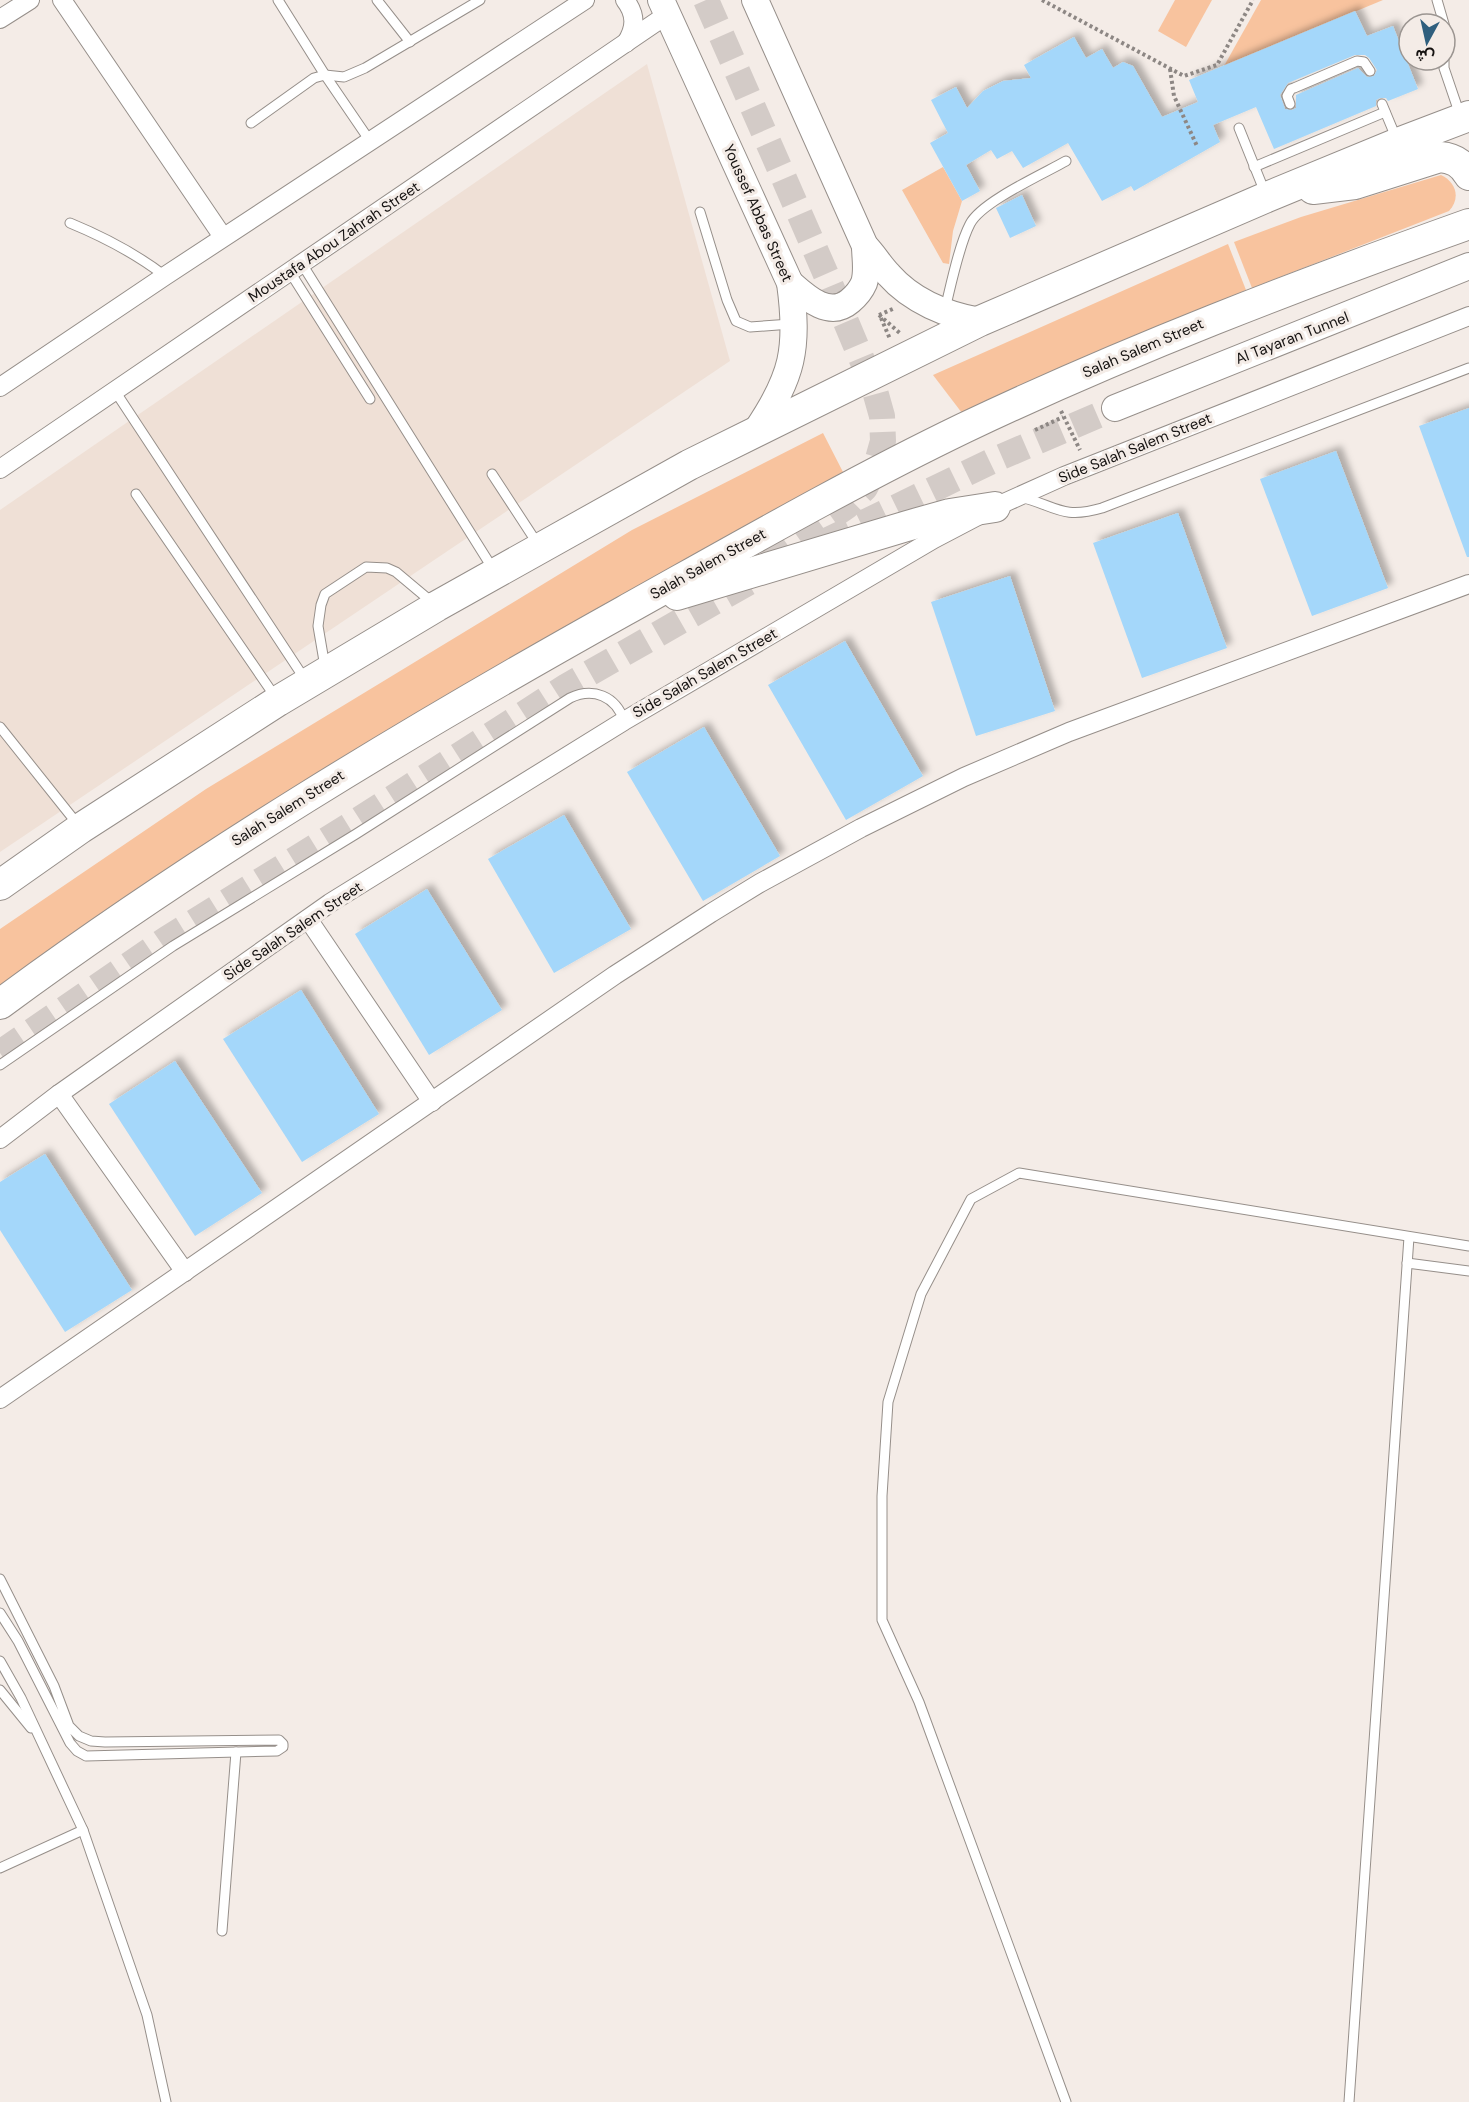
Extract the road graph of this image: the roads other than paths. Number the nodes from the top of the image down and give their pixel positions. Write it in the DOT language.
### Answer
graph roads {
  1 [pos="30,0"];
  2 [pos="62,0"];
  3 [pos="278,0"];
  4 [pos="377,0"];
  5 [pos="480,0"];
  6 [pos="585,0"];
  7 [pos="625,0"];
  8 [pos="755,0"];
  9 [pos="664,7"];
  10 [pos="0,19"];
  11 [pos="410,42"];
  12 [pos="626,43"];
  13 [pos="1370,70"];
  14 [pos="1446,72"];
  15 [pos="325,75"];
  16 [pos="1290,104"];
  17 [pos="1465,118"];
  18 [pos="251,123"];
  19 [pos="1239,128"];
  20 [pos="370,141"];
  21 [pos="1398,142"];
  22 [pos="1066,161"];
  23 [pos="1254,167"];
  24 [pos="1469,175"];
  25 [pos="1278,193"];
  26 [pos="700,212"];
  27 [pos="70,223"];
  28 [pos="1467,223"];
  29 [pos="223,237"];
  30 [pos="865,246"];
  31 [pos="1469,266"];
  32 [pos="296,268"];
  33 [pos="165,276"];
  34 [pos="790,283"];
  35 [pos="944,311"];
  36 [pos="1469,316"];
  37 [pos="980,321"];
  38 [pos="795,324"];
  39 [pos="1469,368"];
  40 [pos="0,387"];
  41 [pos="115,391"];
  42 [pos="370,399"];
  43 [pos="1115,408"];
  44 [pos="756,431"];
  45 [pos="0,469"];
  46 [pos="492,474"];
  47 [pos="136,494"];
  48 [pos="1006,502"];
  49 [pos="540,548"];
  50 [pos="495,573"];
  51 [pos="1469,584"];
  52 [pos="437,606"];
  53 [pos="625,610"];
  54 [pos="317,678"];
  55 [pos="278,701"];
  56 [pos="624,721"];
  57 [pos="0,727"];
  58 [pos="81,828"];
  59 [pos="0,885"];
  60 [pos="308,919"];
  61 [pos="0,1004"];
  62 [pos="0,1065"];
  63 [pos="59,1094"];
  64 [pos="432,1102"];
  65 [pos="0,1139"];
  66 [pos="1409,1238"];
  67 [pos="1469,1246"];
  68 [pos="1407,1263"];
  69 [pos="1469,1271"];
  70 [pos="185,1272"];
  71 [pos="0,1399"];
  72 [pos="0,1579"];
  73 [pos="0,1613"];
  74 [pos="0,1661"];
  75 [pos="1,1692"];
  76 [pos="36,1732"];
  77 [pos="236,1752"];
  78 [pos="83,1830"];
  79 [pos="0,1868"];
  80 [pos="222,1931"];
  81 [pos="166,2102"];
  82 [pos="1066,2102"];
  83 [pos="1349,2102"];
  1 -- 10 [label="street"];
  2 -- 29 [label="street"];
  3 -- 15 [label="lane"];
  4 -- 11 [label="lane"];
  5 -- 11 [label="lane"];
  6 -- 20 [label="street"];
  7 -- 12 [label="street"];
  8 -- 30 [label="main road"];
  9 -- 12 [label="street, Moustafa Abou Zahrah Street"];
  9 -- 34 [label="main road, Youssef Abbas Street"];
  11 -- 15 [label="lane"];
  12 -- 32 [label="street, Moustafa Abou Zahrah Street"];
  13 -- 16 [label="lane"];
  14 -- 17 [label="lane"];
  15 -- 18 [label="lane"];
  15 -- 20 [label="lane"];
  17 -- 21 [label="highway"];
  19 -- 23 [label="lane"];
  20 -- 29 [label="street"];
  21 -- 23 [label="lane"];
  21 -- 25 [label="highway"];
  22 -- 35 [label="lane"];
  23 -- 25 [label="lane"];
  24 -- 25 [label="highway"];
  25 -- 37 [label="highway"];
  26 -- 38 [label="lane"];
  27 -- 33 [label="lane"];
  28 -- 53 [label="highway, Salah Salem Street"];
  29 -- 33 [label="street"];
  30 -- 34 [label="main road"];
  30 -- 35 [label="main road"];
  31 -- 43 [label="main road, Al Tayaran Tunnel"];
  32 -- 41 [label="street, Moustafa Abou Zahrah Street"];
  32 -- 42 [label="lane"];
  32 -- 50 [label="lane"];
  33 -- 40 [label="street"];
  34 -- 38 [label="main road, Youssef Abbas Street"];
  35 -- 37 [label="main road"];
  36 -- 48 [label="street, Side Salah Salem Street"];
  37 -- 44 [label="highway"];
  38 -- 44 [label="main road, Youssef Abbas Street"];
  39 -- 48 [label="lane"];
  41 -- 45 [label="street, Moustafa Abou Zahrah Street"];
  41 -- 54 [label="lane"];
  44 -- 49 [label="highway"];
  46 -- 49 [label="lane"];
  47 -- 55 [label="lane"];
  48 -- 53 [label="highway"];
  48 -- 56 [label="street, Side Salah Salem Street"];
  49 -- 50 [label="highway"];
  50 -- 52 [label="highway"];
  51 -- 64 [label="street"];
  52 -- 54 [label="highway"];
  52 -- 54 [label="lane"];
  53 -- 61 [label="highway, Salah Salem Street"];
  54 -- 55 [label="highway"];
  55 -- 58 [label="highway"];
  56 -- 60 [label="street, Side Salah Salem Street"];
  56 -- 62 [label="lane"];
  57 -- 58 [label="lane"];
  58 -- 59 [label="highway"];
  60 -- 63 [label="street, Side Salah Salem Street"];
  60 -- 64 [label="street"];
  63 -- 65 [label="street, Side Salah Salem Street"];
  63 -- 70 [label="street"];
  64 -- 70 [label="street"];
  66 -- 67 [label="lane"];
  66 -- 68 [label="lane"];
  66 -- 82 [label="lane"];
  68 -- 69 [label="lane"];
  68 -- 83 [label="lane"];
  70 -- 71 [label="street"];
  72 -- 77 [label="lane"];
  73 -- 77 [label="lane"];
  74 -- 76 [label="lane"];
  75 -- 76 [label="lane"];
  76 -- 78 [label="lane"];
  77 -- 80 [label="lane"];
  78 -- 79 [label="lane"];
  78 -- 81 [label="lane"];
}
